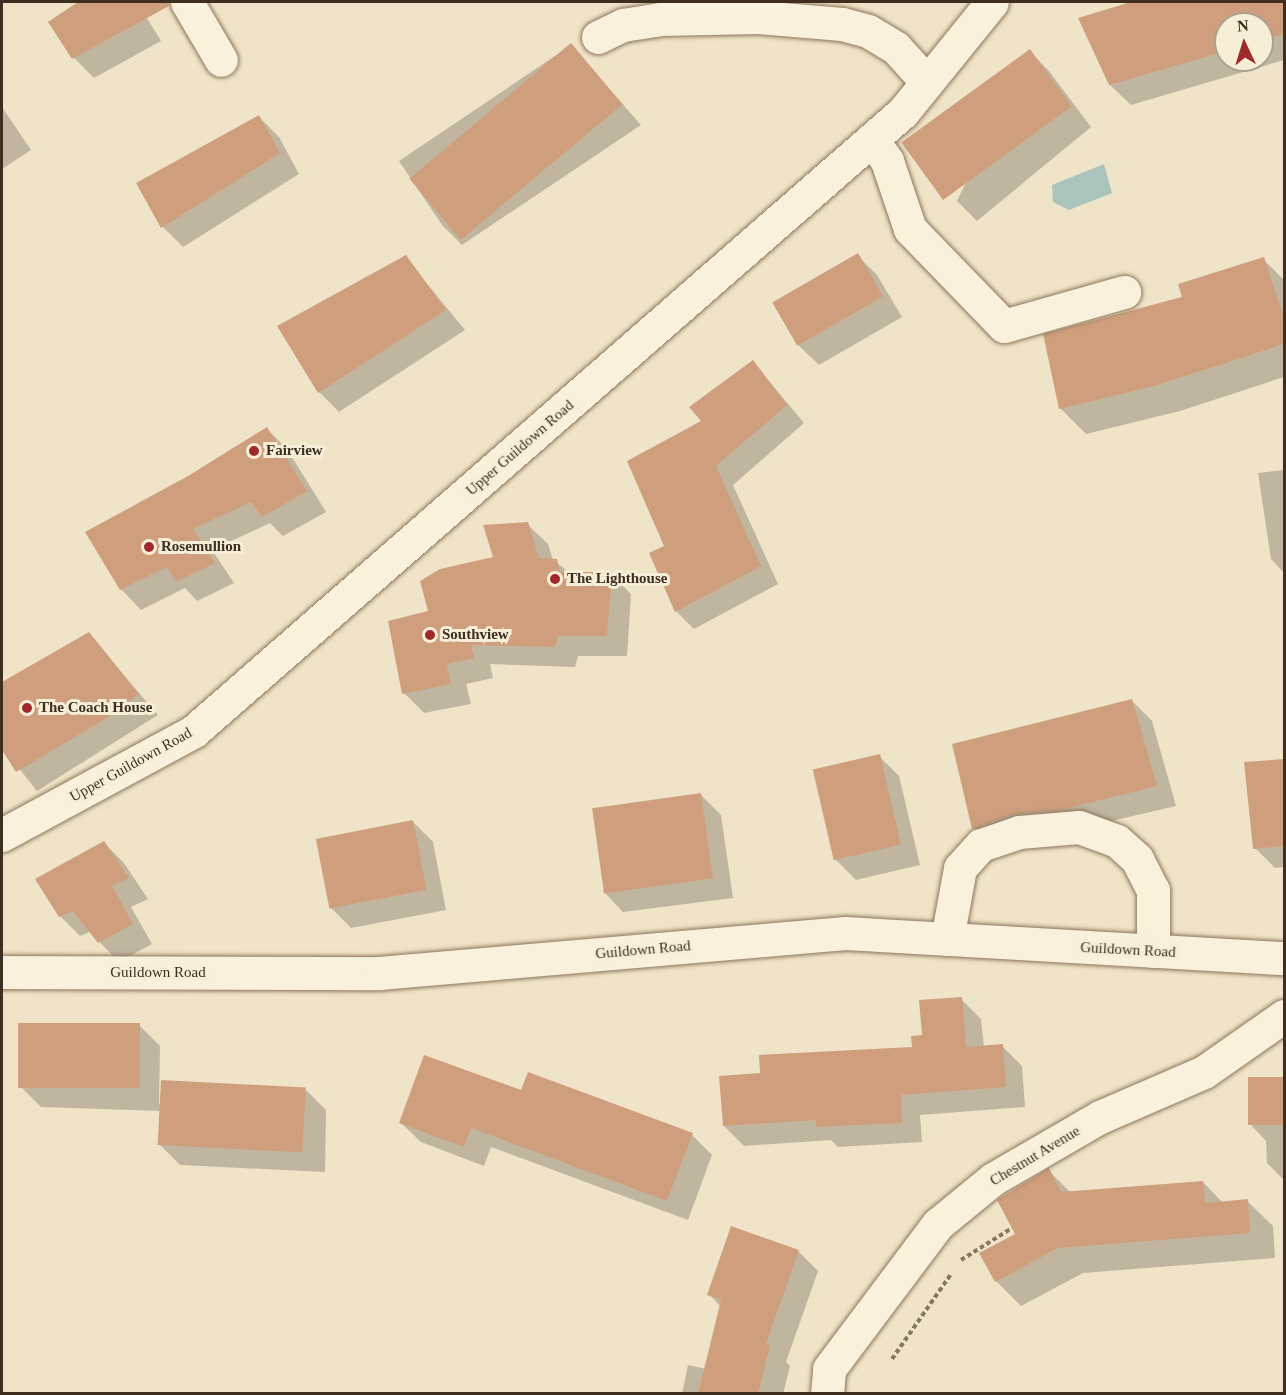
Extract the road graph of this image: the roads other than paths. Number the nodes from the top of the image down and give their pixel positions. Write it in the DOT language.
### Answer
graph roads {
  1 [pos="187,2"];
  2 [pos="992,2"];
  3 [pos="598,37"];
  4 [pos="221,60"];
  5 [pos="926,81"];
  6 [pos="872,140"];
  7 [pos="1124,292"];
  8 [pos="2,835"];
  9 [pos="947,939"];
  10 [pos="1153,951"];
  11 [pos="1284,958"];
  12 [pos="2,972"];
  13 [pos="1284,1016"];
  14 [pos="827,1394"];
  1 -- 4 [label="street"];
  2 -- 5 [label="street, Upper Guildown Road"];
  3 -- 5 [label="street"];
  5 -- 6 [label="street, Upper Guildown Road"];
  6 -- 7 [label="street"];
  6 -- 8 [label="street, Upper Guildown Road"];
  9 -- 10 [label="street, Guildown Road"];
  9 -- 10 [label="street"];
  9 -- 12 [label="street, Guildown Road"];
  10 -- 11 [label="street, Guildown Road"];
  13 -- 14 [label="street, Chestnut Avenue"];
}
